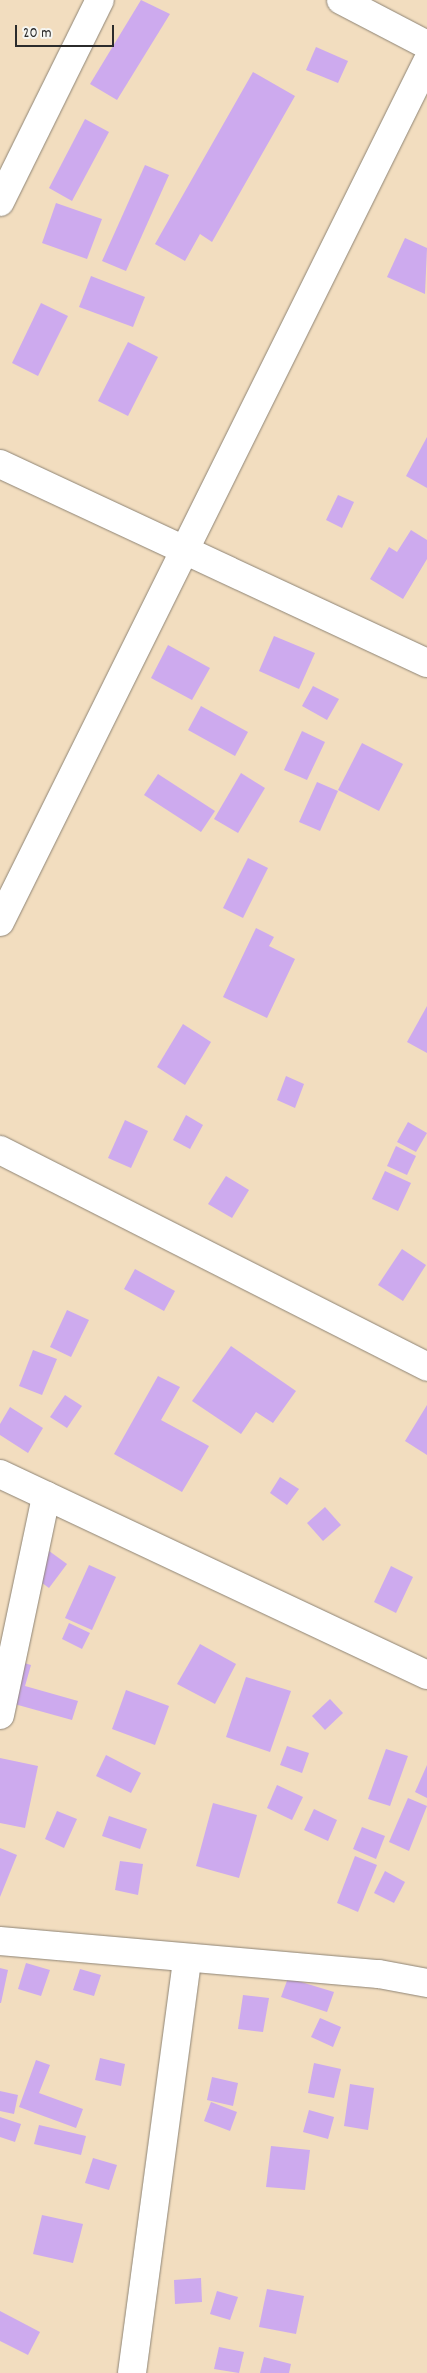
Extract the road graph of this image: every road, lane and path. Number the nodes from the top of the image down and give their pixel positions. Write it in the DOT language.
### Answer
graph roads {
  1 [pos="100,0"];
  2 [pos="341,0"];
  3 [pos="427,45"];
  4 [pos="427,62"];
  5 [pos="0,202"];
  6 [pos="0,464"];
  7 [pos="183,553"];
  8 [pos="427,664"];
  9 [pos="4,906"];
  10 [pos="0,1150"];
  11 [pos="427,1366"];
  12 [pos="0,1474"];
  13 [pos="46,1496"];
  14 [pos="427,1675"];
  15 [pos="0,1715"];
  16 [pos="0,1941"];
  17 [pos="187,1961"];
  18 [pos="427,1983"];
  19 [pos="132,2373"];
  1 -- 5 [label="street"];
  2 -- 3 [label="street"];
  4 -- 7 [label="street"];
  6 -- 7 [label="street"];
  7 -- 8 [label="street"];
  7 -- 9 [label="street"];
  10 -- 11 [label="street"];
  12 -- 13 [label="street"];
  13 -- 14 [label="street"];
  13 -- 15 [label="street"];
  16 -- 17 [label="street"];
  17 -- 18 [label="street"];
  17 -- 19 [label="street"];
}
